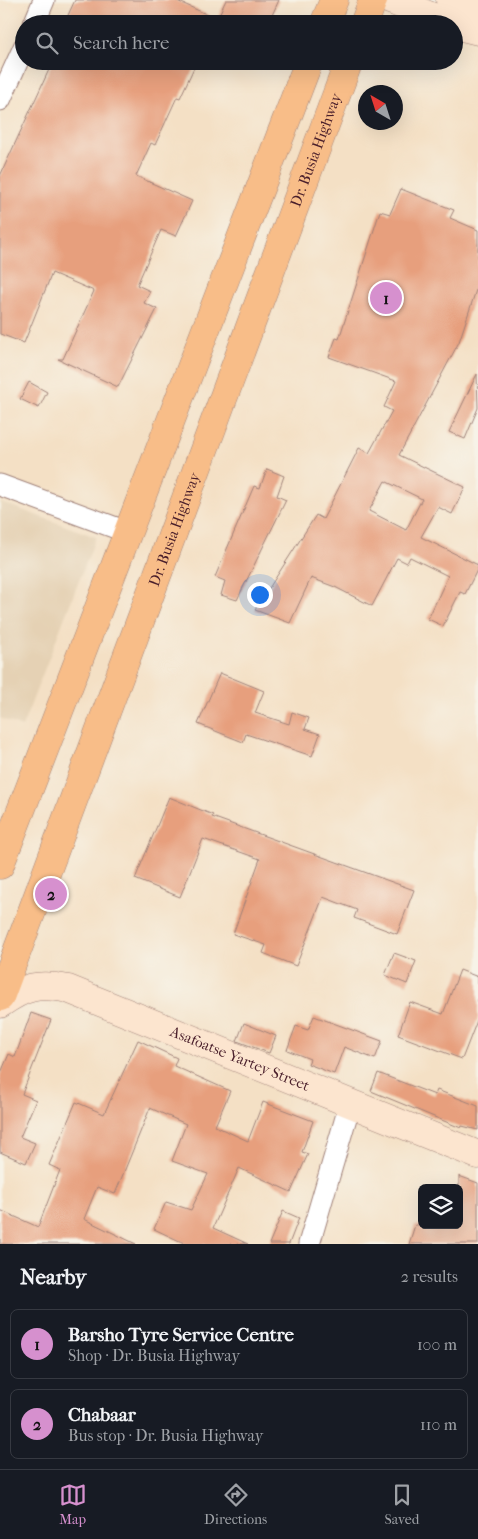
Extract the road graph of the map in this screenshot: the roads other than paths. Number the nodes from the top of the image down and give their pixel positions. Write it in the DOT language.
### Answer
graph roads {
  1 [pos="44,0"];
  2 [pos="334,0"];
  3 [pos="373,0"];
  4 [pos="390,0"];
  5 [pos="450,0"];
  6 [pos="478,11"];
  7 [pos="38,15"];
  8 [pos="328,15"];
  9 [pos="367,15"];
  10 [pos="429,15"];
  11 [pos="463,27"];
  12 [pos="478,31"];
  13 [pos="15,67"];
  14 [pos="306,70"];
  15 [pos="346,70"];
  16 [pos="0,100"];
  17 [pos="0,485"];
  18 [pos="127,532"];
  19 [pos="0,865"];
  20 [pos="0,997"];
  21 [pos="0,1004"];
  22 [pos="350,1104"];
  23 [pos="478,1155"];
  24 [pos="309,1244"];
  1 -- 7 [label="street"];
  2 -- 8 [label="highway"];
  3 -- 9 [label="highway"];
  4 -- 10 [label="street"];
  5 -- 6 [label="street"];
  11 -- 12 [label="street"];
  13 -- 16 [label="street"];
  14 -- 18 [label="highway"];
  15 -- 20 [label="highway, Dr. Busia Highway"];
  17 -- 18 [label="street"];
  18 -- 19 [label="highway"];
  21 -- 22 [label="street, Asafoatse Yartey Street"];
  22 -- 23 [label="street, Asafoatse Yartey Street"];
  22 -- 24 [label="street"];
}
